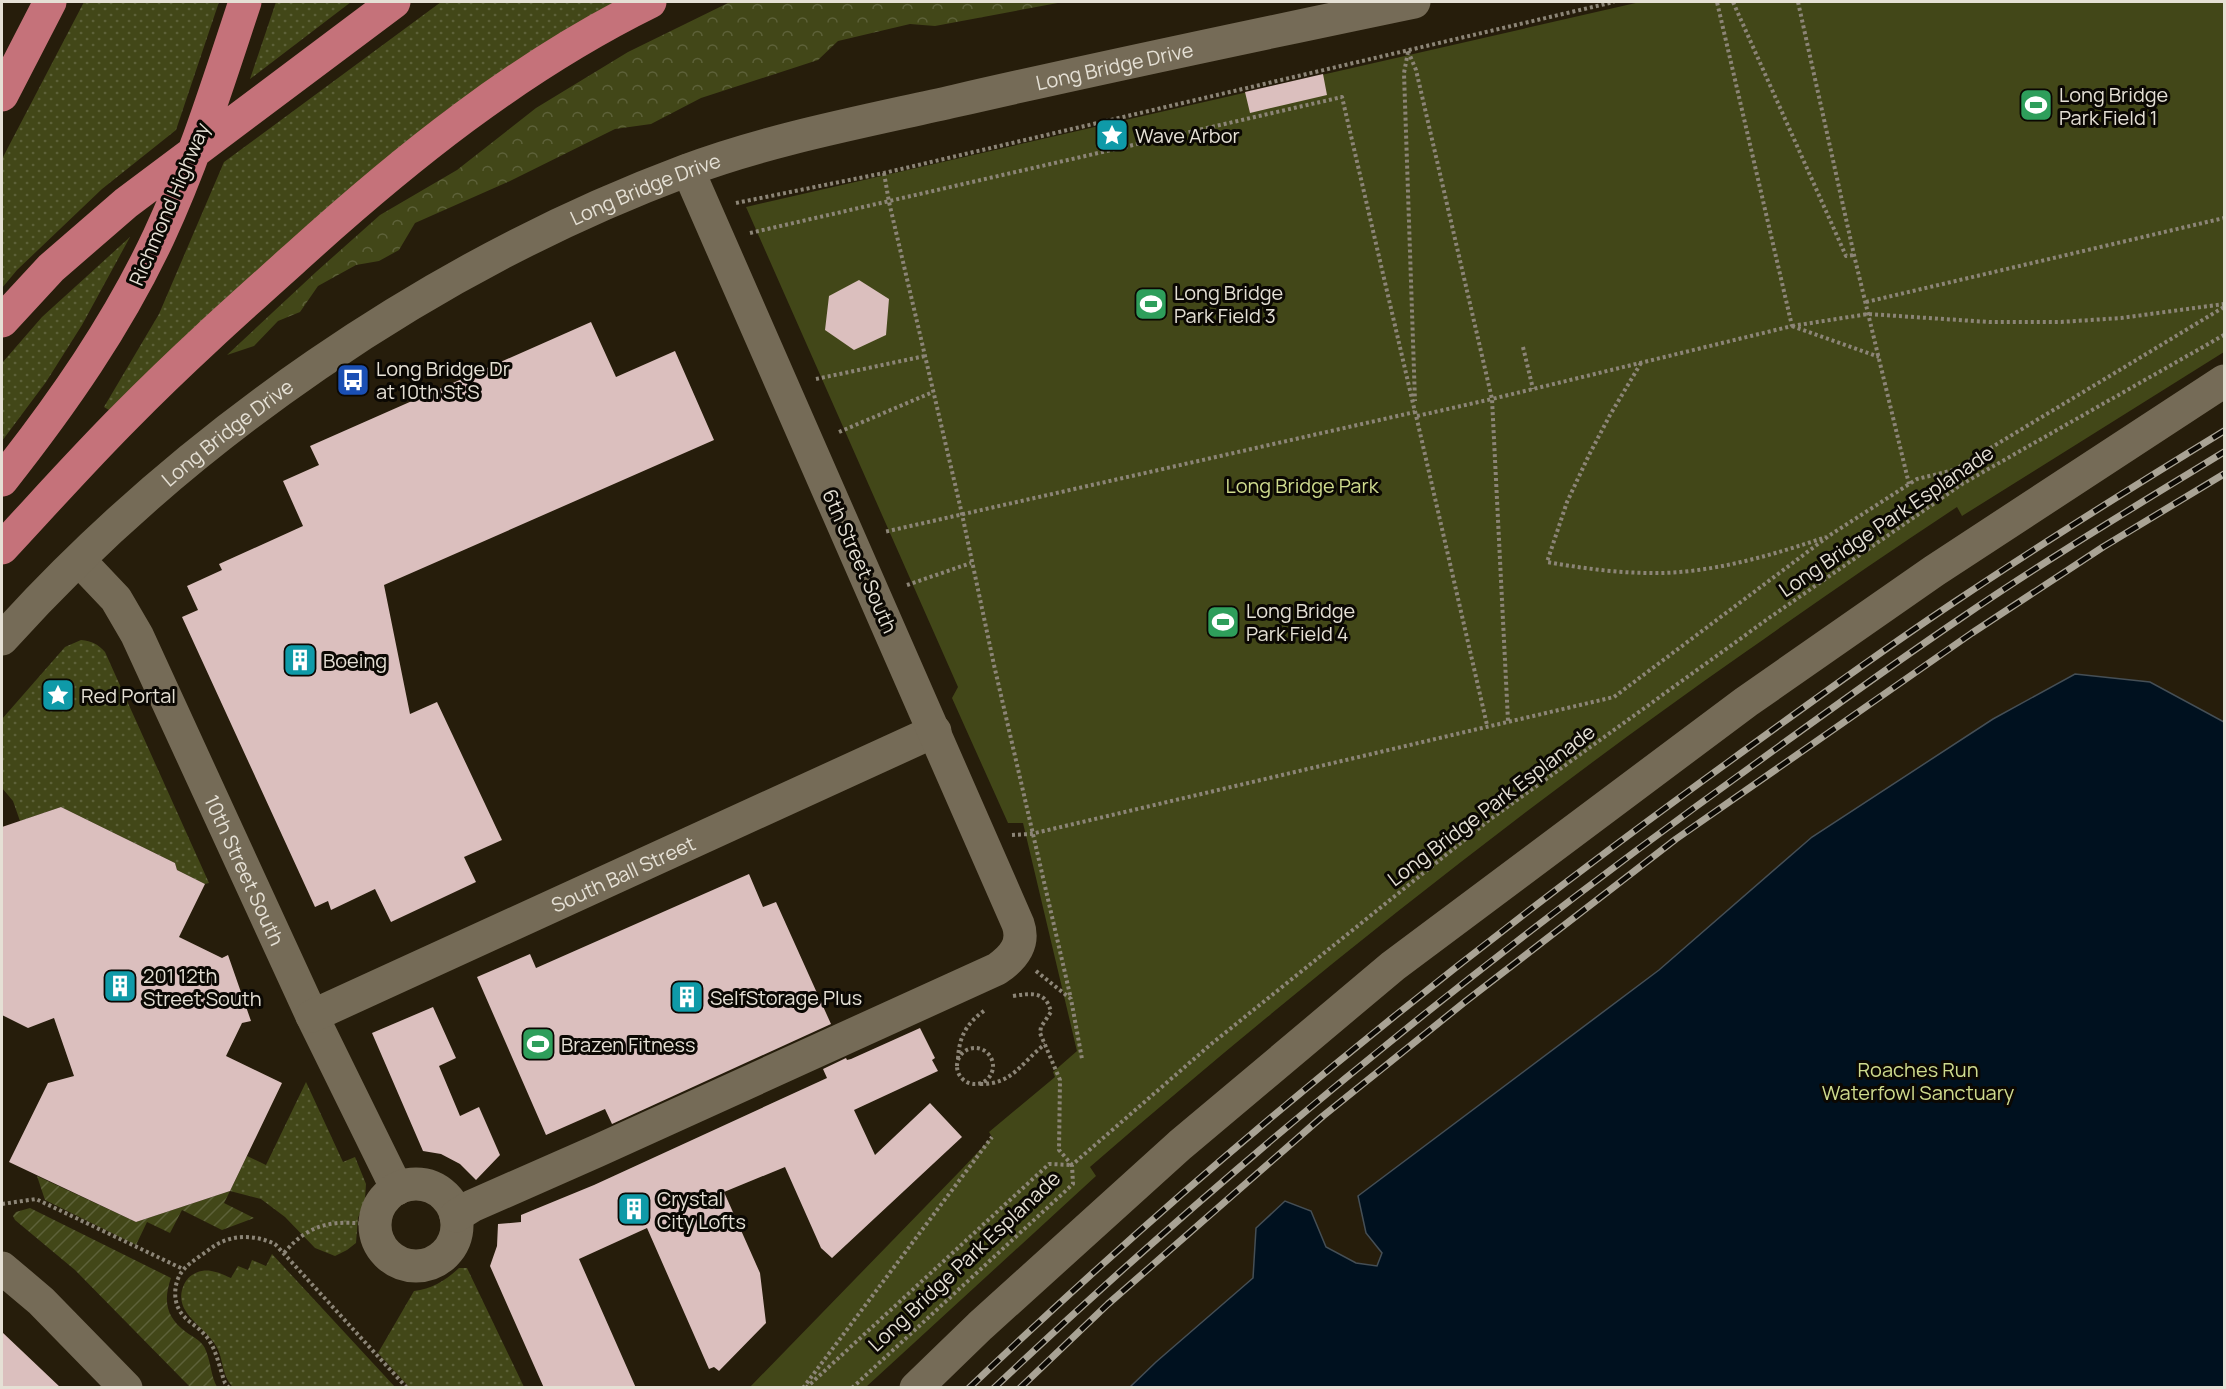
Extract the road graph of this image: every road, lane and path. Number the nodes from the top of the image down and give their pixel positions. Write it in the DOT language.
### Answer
graph roads {
  1 [pos="50,2"];
  2 [pos="245,2"];
  3 [pos="394,2"];
  4 [pos="650,2"];
  5 [pos="1414,2"];
  6 [pos="1614,2"];
  7 [pos="1717,2"];
  8 [pos="1733,2"];
  9 [pos="1798,2"];
  10 [pos="34,31"];
  11 [pos="1408,51"];
  12 [pos="2,74"];
  13 [pos="2,95"];
  14 [pos="688,170"];
  15 [pos="884,173"];
  16 [pos="736,202"];
  17 [pos="889,202"];
  18 [pos="2224,218"];
  19 [pos="750,232"];
  20 [pos="1854,255"];
  21 [pos="1866,302"];
  22 [pos="2224,306"];
  23 [pos="1868,314"];
  24 [pos="7,315"];
  25 [pos="1792,326"];
  26 [pos="2224,335"];
  27 [pos="1523,347"];
  28 [pos="925,356"];
  29 [pos="1879,357"];
  30 [pos="1641,363"];
  31 [pos="816,379"];
  32 [pos="2224,384"];
  33 [pos="1533,389"];
  34 [pos="933,392"];
  35 [pos="1492,399"];
  36 [pos="1416,414"];
  37 [pos="839,432"];
  38 [pos="1954,470"];
  39 [pos="2,480"];
  40 [pos="1909,484"];
  41 [pos="1962,484"];
  42 [pos="962,514"];
  43 [pos="884,532"];
  44 [pos="1830,536"];
  45 [pos="2,548"];
  46 [pos="79,560"];
  47 [pos="971,563"];
  48 [pos="907,585"];
  49 [pos="2,639"];
  50 [pos="1508,721"];
  51 [pos="1487,725"];
  52 [pos="935,731"];
  53 [pos="1031,834"];
  54 [pos="1008,835"];
  55 [pos="1022,959"];
  56 [pos="1010,997"];
  57 [pos="1071,999"];
  58 [pos="989,1006"];
  59 [pos="312,1016"];
  60 [pos="1045,1044"];
  61 [pos="958,1059"];
  62 [pos="1082,1059"];
  63 [pos="979,1084"];
  64 [pos="992,1137"];
  65 [pos="1072,1165"];
  66 [pos="397,1189"];
  67 [pos="2,1204"];
  68 [pos="456,1216"];
  69 [pos="375,1225"];
  70 [pos="284,1253"];
  71 [pos="2,1268"];
  72 [pos="183,1269"];
  73 [pos="126,1388"];
  74 [pos="229,1388"];
  75 [pos="407,1388"];
  76 [pos="805,1388"];
  77 [pos="852,1388"];
  78 [pos="916,1388"];
  1 -- 10 [label="highway"];
  2 -- 39 [label="highway, Richmond Highway"];
  3 -- 24 [label="highway"];
  4 -- 45 [label="highway"];
  5 -- 14 [label="street, Long Bridge Drive"];
  6 -- 11 [label="path"];
  7 -- 25 [label="path"];
  8 -- 20 [label="path"];
  9 -- 20 [label="path"];
  10 -- 12 [label="highway"];
  10 -- 13 [label="highway"];
  11 -- 15 [label="path"];
  11 -- 35 [label="path"];
  11 -- 36 [label="path"];
  14 -- 46 [label="street, Long Bridge Drive"];
  14 -- 52 [label="street, 6th Street South"];
  15 -- 16 [label="path"];
  15 -- 17 [label="path"];
  17 -- 19 [label="path"];
  17 -- 28 [label="path"];
  17 -- 36 [label="path"];
  18 -- 21 [label="path"];
  20 -- 21 [label="path"];
  21 -- 23 [label="path"];
  22 -- 23 [label="path"];
  22 -- 38 [label="path"];
  23 -- 25 [label="path"];
  23 -- 29 [label="path"];
  25 -- 29 [label="path"];
  25 -- 30 [label="path"];
  26 -- 41 [label="path, Long Bridge Park Esplanade"];
  27 -- 33 [label="path"];
  28 -- 31 [label="path"];
  28 -- 34 [label="path"];
  29 -- 40 [label="path"];
  30 -- 33 [label="path"];
  30 -- 44 [label="path"];
  32 -- 78 [label="street"];
  33 -- 35 [label="path"];
  34 -- 37 [label="path"];
  34 -- 42 [label="path"];
  35 -- 36 [label="path"];
  35 -- 50 [label="path"];
  36 -- 42 [label="path"];
  36 -- 51 [label="path"];
  38 -- 40 [label="path"];
  38 -- 41 [label="path"];
  40 -- 44 [label="path"];
  41 -- 65 [label="path, Long Bridge Park Esplanade"];
  42 -- 43 [label="path"];
  42 -- 47 [label="path"];
  44 -- 50 [label="path"];
  46 -- 49 [label="street, Long Bridge Drive"];
  46 -- 59 [label="street, 10th Street South"];
  47 -- 48 [label="path"];
  47 -- 53 [label="path"];
  50 -- 51 [label="path"];
  51 -- 53 [label="path"];
  52 -- 55 [label="street, 6th Street South"];
  52 -- 59 [label="street, South Ball Street"];
  53 -- 54 [label="path"];
  53 -- 57 [label="path"];
  55 -- 57 [label="path"];
  55 -- 68 [label="street"];
  56 -- 60 [label="path"];
  57 -- 62 [label="path"];
  58 -- 61 [label="path"];
  59 -- 66 [label="street, 10th Street South"];
  60 -- 63 [label="path"];
  60 -- 65 [label="path"];
  61 -- 63 [label="path"];
  61 -- 63 [label="path"];
  64 -- 76 [label="path"];
  65 -- 76 [label="path"];
  65 -- 77 [label="path, Long Bridge Park Esplanade"];
  66 -- 68 [label="street"];
  66 -- 69 [label="street"];
  67 -- 72 [label="path"];
  68 -- 69 [label="street"];
  69 -- 70 [label="path"];
  70 -- 72 [label="path"];
  70 -- 75 [label="path"];
  71 -- 73 [label="street"];
  72 -- 74 [label="path"];
}
